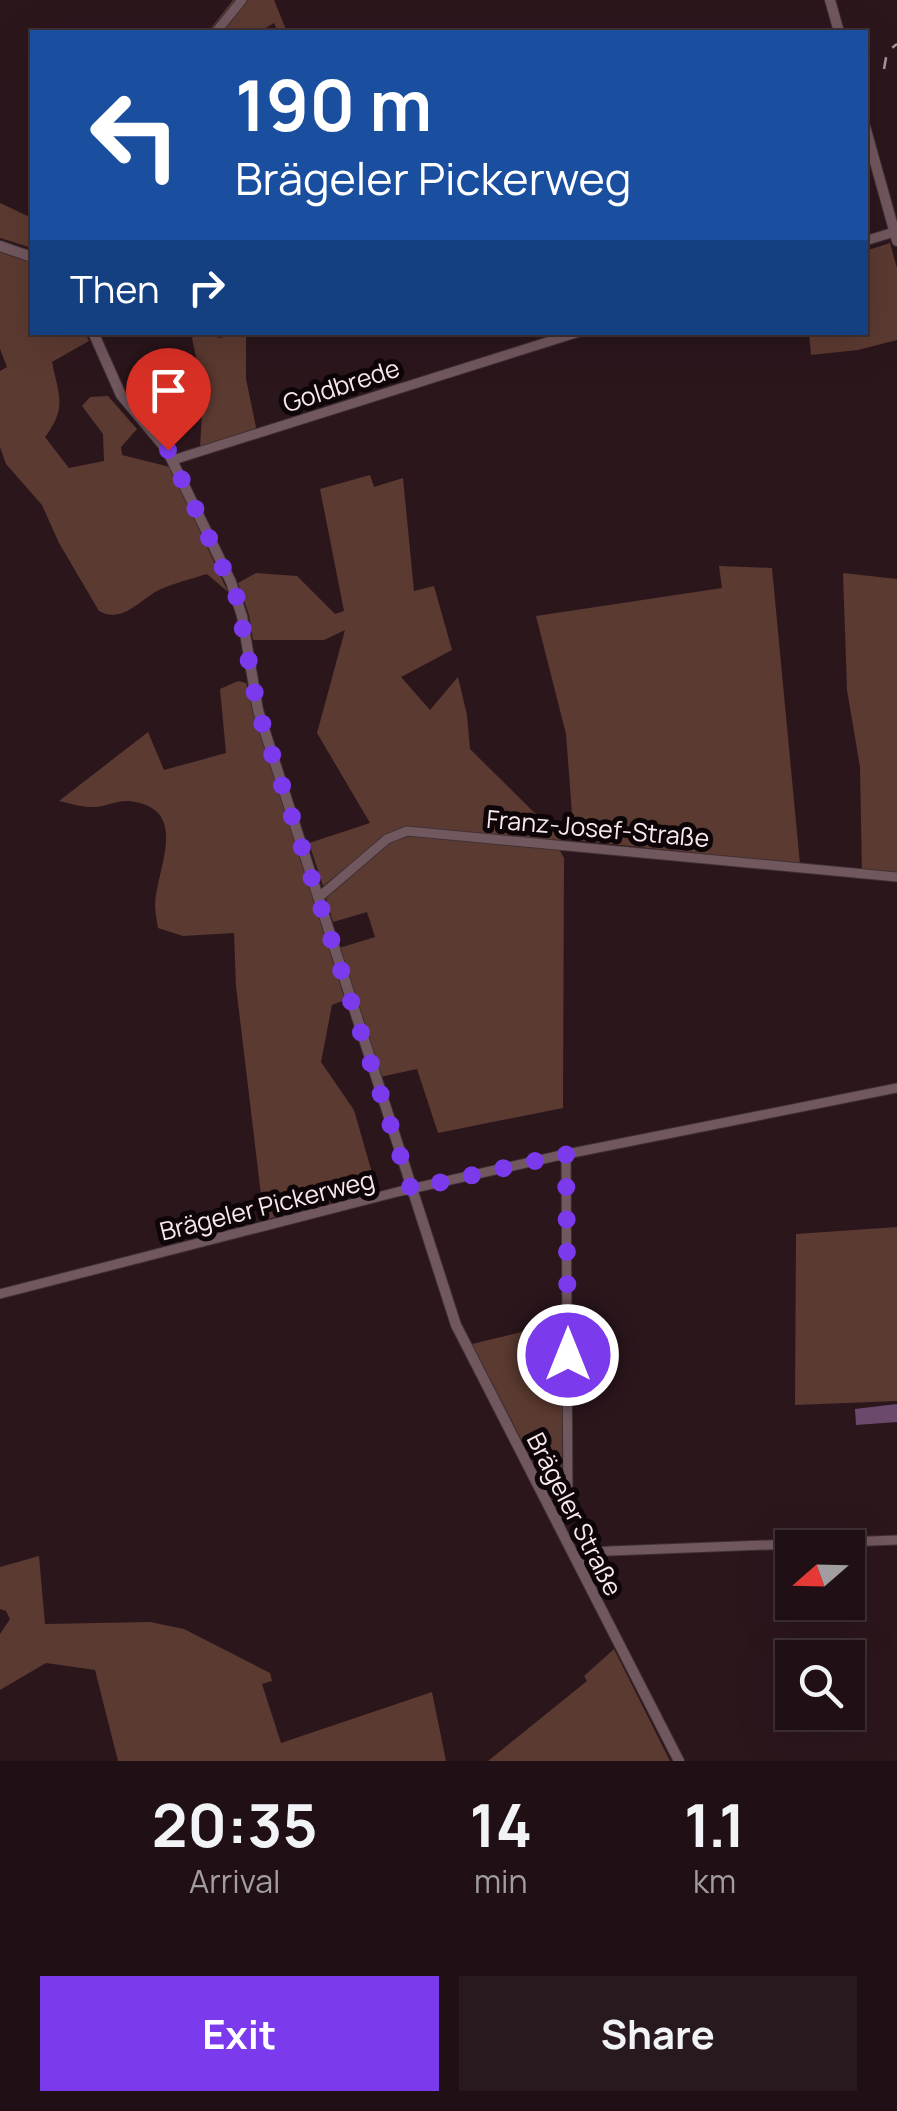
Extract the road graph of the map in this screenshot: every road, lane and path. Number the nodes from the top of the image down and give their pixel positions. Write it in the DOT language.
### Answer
graph roads {
  1 [pos="242,0"];
  2 [pos="830,0"];
  3 [pos="218,30"];
  4 [pos="838,30"];
  5 [pos="868,137"];
  6 [pos="896,236"];
  7 [pos="868,241"];
  8 [pos="0,246"];
  9 [pos="30,255"];
  10 [pos="95,335"];
  11 [pos="569,335"];
  12 [pos="173,460"];
  13 [pos="897,877"];
  14 [pos="318,898"];
  15 [pos="897,1088"];
  16 [pos="566,1154"];
  17 [pos="411,1189"];
  18 [pos="0,1294"];
  19 [pos="558,1526"];
  20 [pos="897,1540"];
  21 [pos="577,1562"];
  22 [pos="679,1761"];
  1 -- 3 [label="street"];
  2 -- 4 [label="street"];
  5 -- 6 [label="street"];
  6 -- 7 [label="street"];
  8 -- 9 [label="street"];
  10 -- 12 [label="street, Brägeler Straße"];
  11 -- 12 [label="street, Goldbrede"];
  12 -- 14 [label="street, Brägeler Straße"];
  13 -- 14 [label="street, Franz-Josef-Straße"];
  14 -- 17 [label="street, Brägeler Straße"];
  15 -- 16 [label="street, Brägeler Pickerweg"];
  16 -- 17 [label="street, Brägeler Pickerweg"];
  16 -- 19 [label="street"];
  17 -- 18 [label="street, Brägeler Pickerweg"];
  17 -- 19 [label="street, Brägeler Straße"];
  19 -- 21 [label="street, Brägeler Straße"];
  20 -- 21 [label="street"];
  21 -- 22 [label="street, Brägeler Straße"];
}
